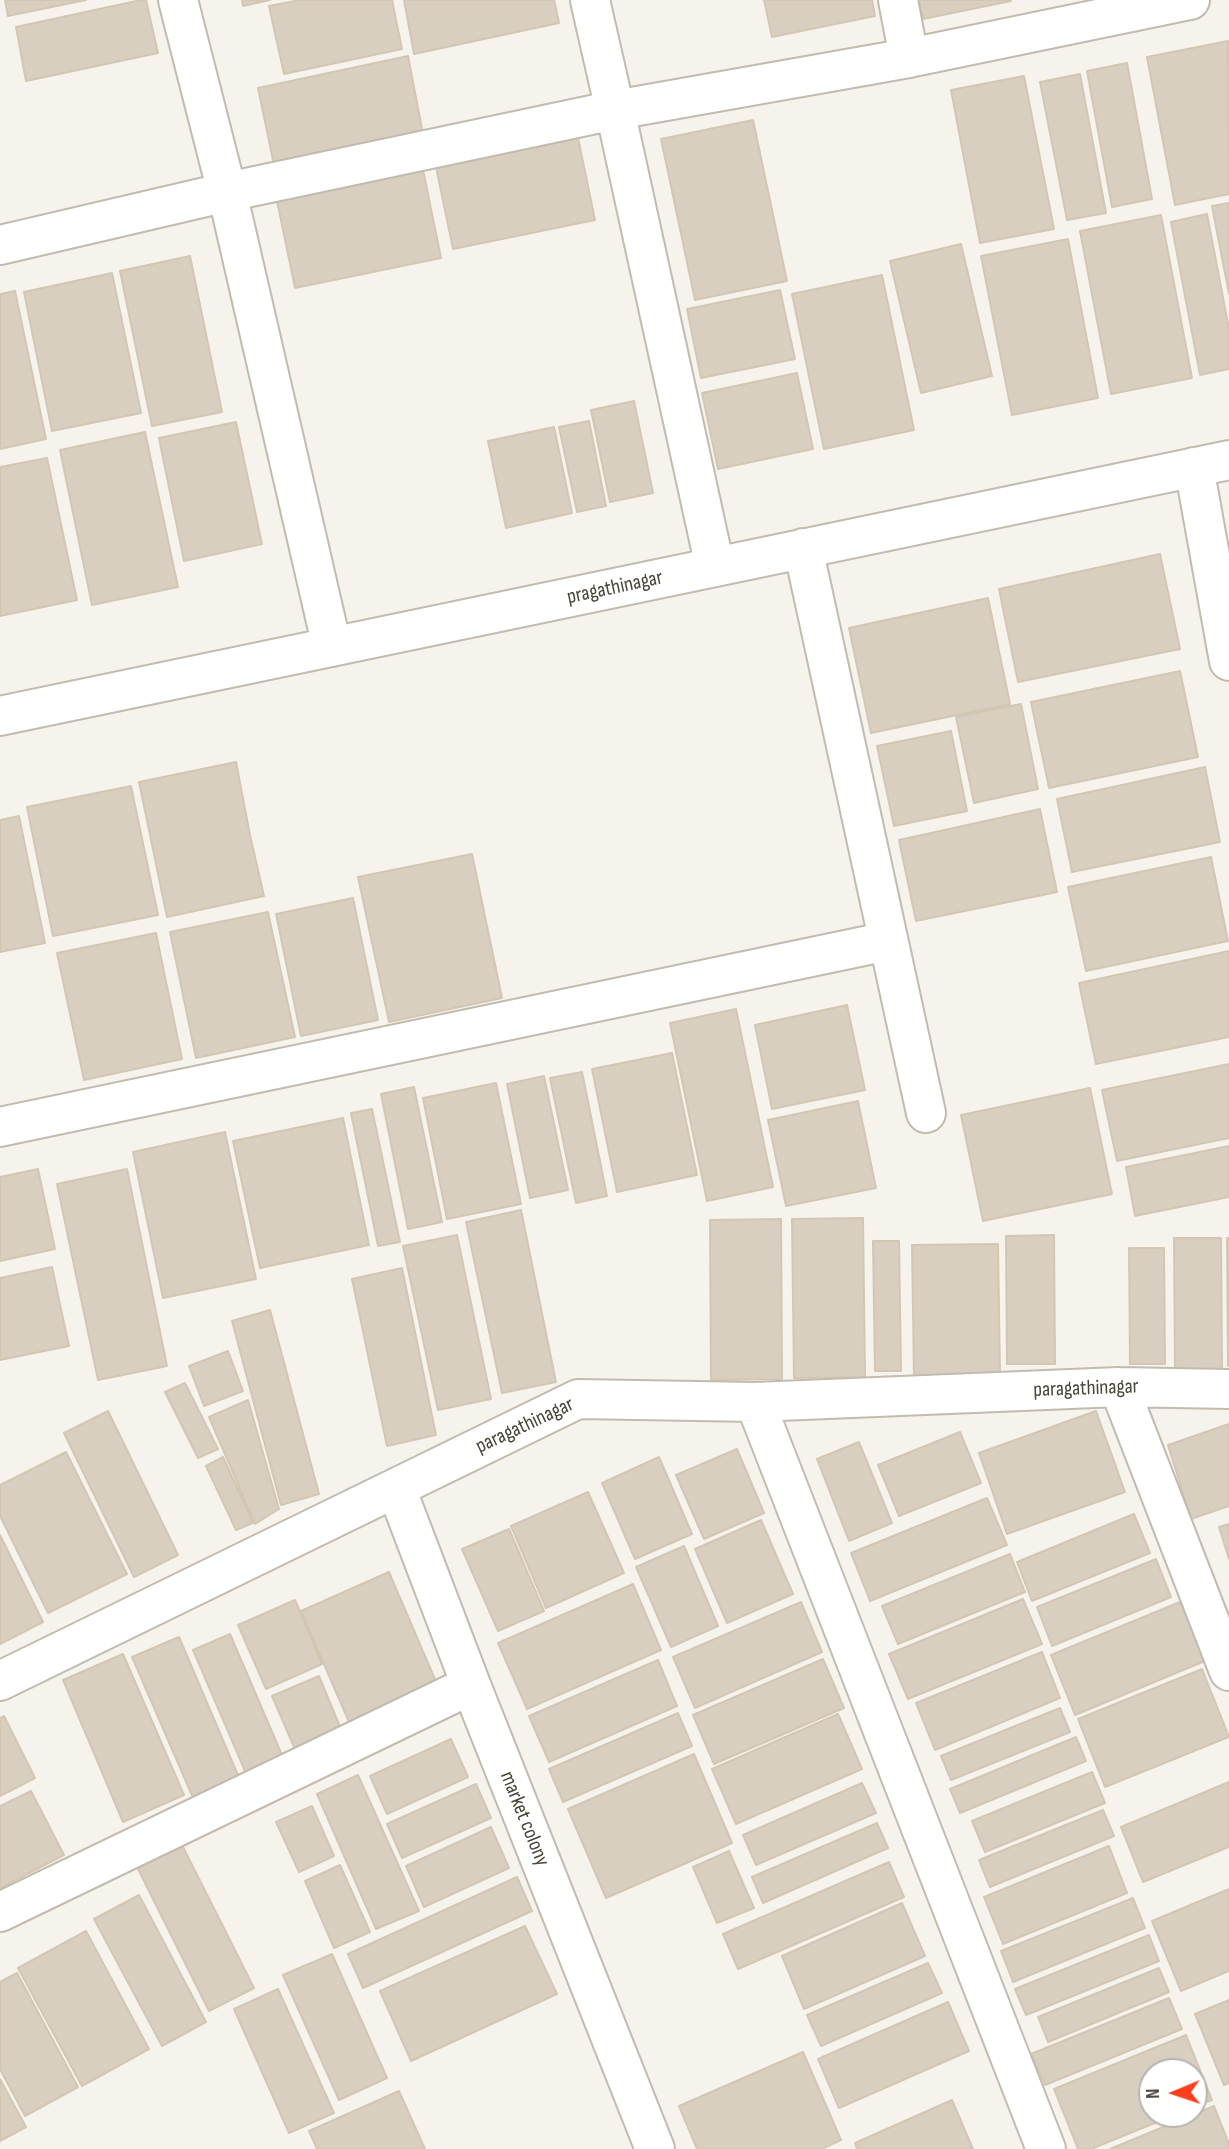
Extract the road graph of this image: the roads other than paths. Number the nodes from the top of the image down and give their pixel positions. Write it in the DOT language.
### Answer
graph roads {
  1 [pos="178,0"];
  2 [pos="590,0"];
  3 [pos="898,0"];
  4 [pos="1190,0"];
  5 [pos="1150,4"];
  6 [pos="909,58"];
  7 [pos="615,110"];
  8 [pos="227,192"];
  9 [pos="0,245"];
  10 [pos="1212,464"];
  11 [pos="803,548"];
  12 [pos="715,567"];
  13 [pos="332,647"];
  14 [pos="1229,661"];
  15 [pos="0,716"];
  16 [pos="888,941"];
  17 [pos="926,1113"];
  18 [pos="0,1127"];
  19 [pos="1118,1387"];
  20 [pos="1229,1389"];
  21 [pos="755,1402"];
  22 [pos="396,1488"];
  23 [pos="1229,1671"];
  24 [pos="0,1681"];
  25 [pos="471,1685"];
  26 [pos="0,1912"];
  27 [pos="655,2149"];
  28 [pos="1046,2149"];
  1 -- 8 [label="street"];
  2 -- 7 [label="street"];
  3 -- 6 [label="street"];
  4 -- 5 [label="street"];
  5 -- 6 [label="street"];
  6 -- 7 [label="street"];
  7 -- 8 [label="street"];
  7 -- 12 [label="street"];
  8 -- 9 [label="street"];
  8 -- 13 [label="street"];
  10 -- 11 [label="street, pragathinagar"];
  10 -- 14 [label="street"];
  11 -- 12 [label="street, pragathinagar"];
  11 -- 16 [label="street"];
  12 -- 13 [label="street, pragathinagar"];
  13 -- 15 [label="street, pragathinagar"];
  16 -- 17 [label="street"];
  16 -- 18 [label="street"];
  19 -- 20 [label="street, paragathinagar"];
  19 -- 21 [label="street, paragathinagar"];
  19 -- 23 [label="street"];
  21 -- 22 [label="street, paragathinagar"];
  21 -- 28 [label="street"];
  22 -- 24 [label="street, paragathinagar"];
  22 -- 25 [label="street, market colony"];
  25 -- 26 [label="street"];
  25 -- 27 [label="street, market colony"];
}
